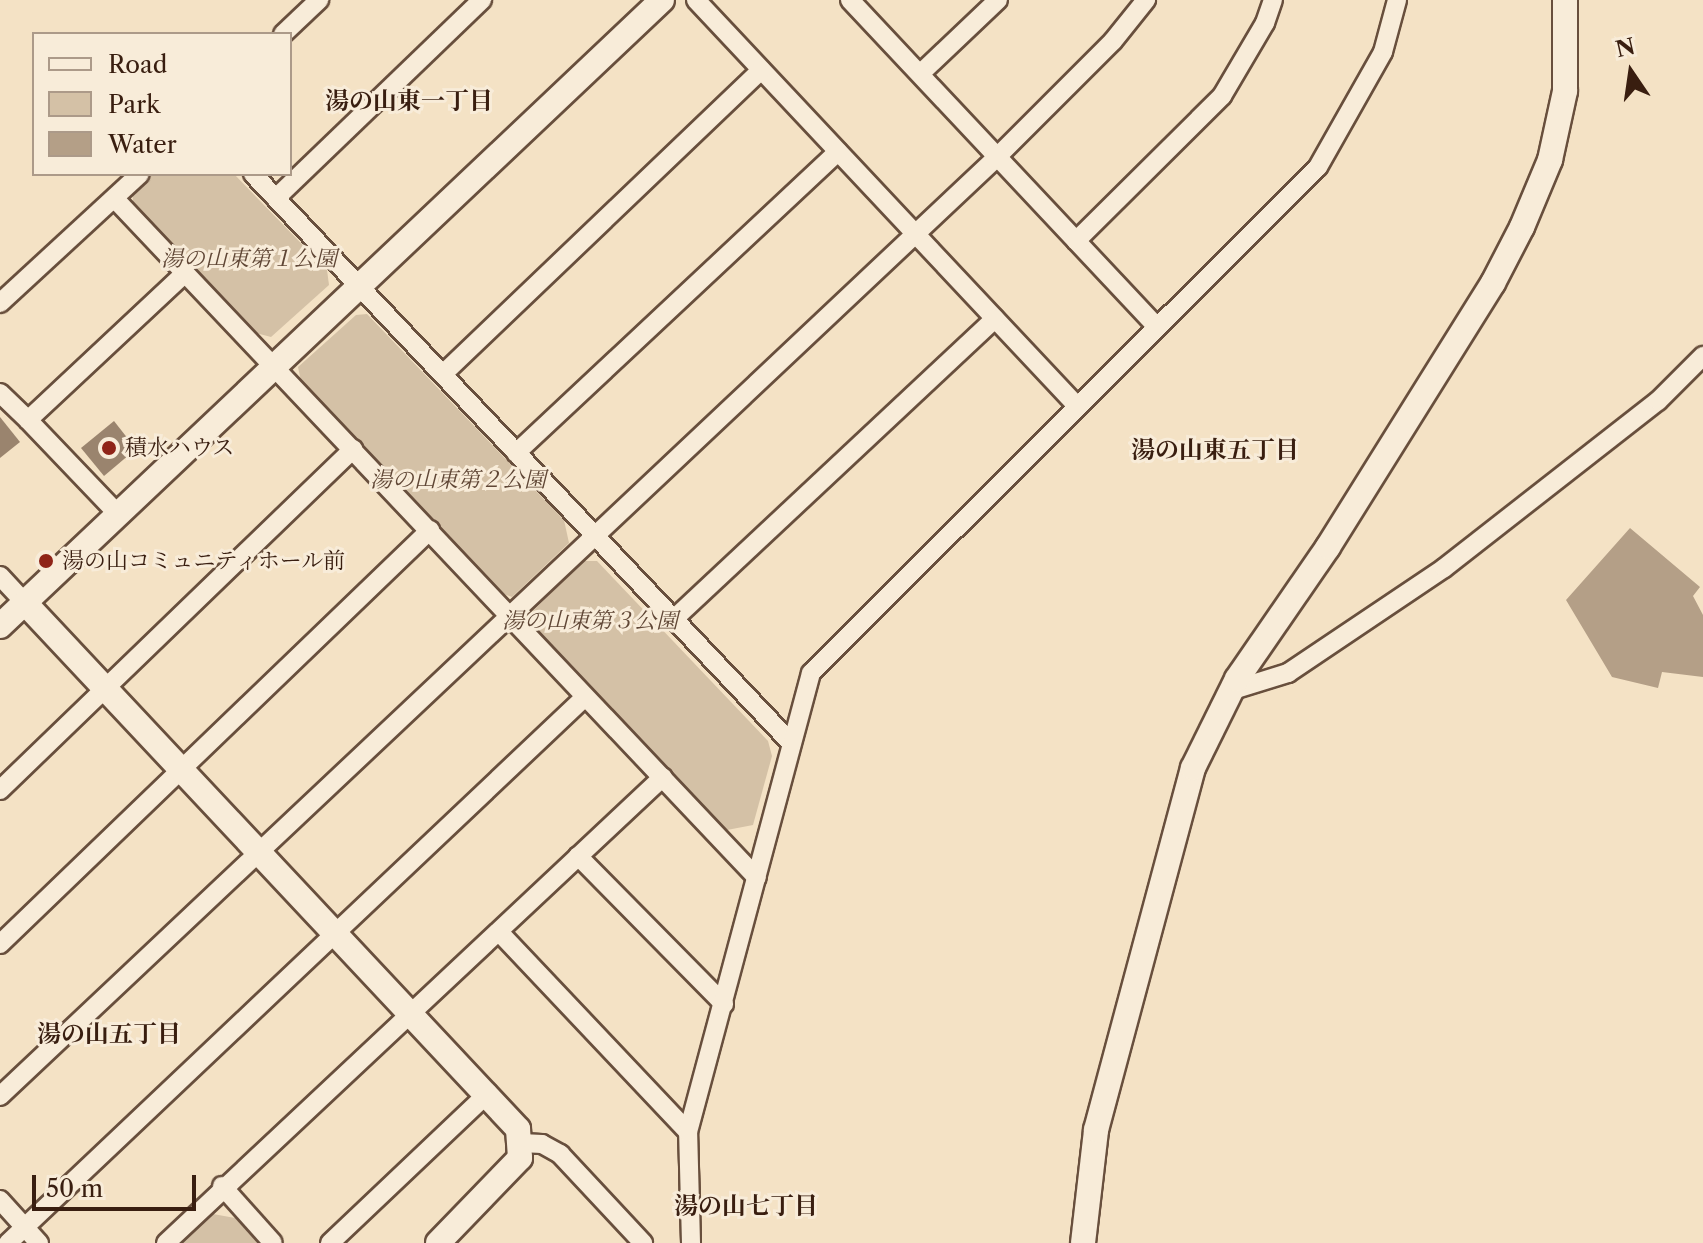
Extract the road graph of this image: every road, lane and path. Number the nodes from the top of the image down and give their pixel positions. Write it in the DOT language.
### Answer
graph roads {
  1 [pos="319,0"];
  2 [pos="482,0"];
  3 [pos="662,0"];
  4 [pos="696,0"];
  5 [pos="850,0"];
  6 [pos="998,0"];
  7 [pos="1146,0"];
  8 [pos="1273,0"];
  9 [pos="1397,0"];
  10 [pos="1565,0"];
  11 [pos="285,32"];
  12 [pos="761,70"];
  13 [pos="921,73"];
  14 [pos="838,152"];
  15 [pos="996,158"];
  16 [pos="138,176"];
  17 [pos="255,176"];
  18 [pos="276,198"];
  19 [pos="115,199"];
  20 [pos="917,233"];
  21 [pos="1076,241"];
  22 [pos="185,273"];
  23 [pos="358,286"];
  24 [pos="0,303"];
  25 [pos="995,319"];
  26 [pos="1156,326"];
  27 [pos="1703,356"];
  28 [pos="274,366"];
  29 [pos="443,374"];
  30 [pos="0,393"];
  31 [pos="1076,405"];
  32 [pos="28,420"];
  33 [pos="353,449"];
  34 [pos="516,453"];
  35 [pos="117,513"];
  36 [pos="430,530"];
  37 [pos="595,536"];
  38 [pos="0,576"];
  39 [pos="25,603"];
  40 [pos="508,613"];
  41 [pos="675,618"];
  42 [pos="0,626"];
  43 [pos="106,691"];
  44 [pos="1230,691"];
  45 [pos="585,697"];
  46 [pos="791,743"];
  47 [pos="181,774"];
  48 [pos="663,777"];
  49 [pos="0,790"];
  50 [pos="260,853"];
  51 [pos="578,856"];
  52 [pos="757,878"];
  53 [pos="499,932"];
  54 [pos="334,933"];
  55 [pos="0,944"];
  56 [pos="724,1004"];
  57 [pos="412,1014"];
  58 [pos="488,1093"];
  59 [pos="0,1096"];
  60 [pos="688,1132"];
  61 [pos="521,1143"];
  62 [pos="222,1186"];
  63 [pos="0,1200"];
  64 [pos="25,1227"];
  65 [pos="630,1239"];
  66 [pos="8,1243"];
  67 [pos="39,1243"];
  68 [pos="166,1243"];
  69 [pos="273,1243"];
  70 [pos="330,1243"];
  71 [pos="438,1243"];
  72 [pos="691,1243"];
  73 [pos="1083,1243"];
  1 -- 11 [label="street"];
  2 -- 18 [label="street"];
  3 -- 23 [label="street"];
  4 -- 12 [label="street"];
  5 -- 13 [label="street"];
  6 -- 13 [label="street"];
  7 -- 15 [label="street"];
  8 -- 21 [label="street"];
  9 -- 26 [label="street"];
  10 -- 44 [label="street"];
  12 -- 14 [label="street"];
  12 -- 29 [label="street"];
  13 -- 15 [label="street"];
  14 -- 20 [label="street"];
  14 -- 34 [label="street"];
  15 -- 20 [label="street"];
  15 -- 21 [label="street"];
  16 -- 19 [label="street"];
  17 -- 18 [label="street"];
  18 -- 23 [label="street"];
  19 -- 22 [label="street"];
  19 -- 24 [label="street"];
  20 -- 25 [label="street"];
  20 -- 37 [label="street"];
  21 -- 26 [label="street"];
  22 -- 28 [label="street"];
  22 -- 32 [label="street"];
  23 -- 28 [label="street"];
  23 -- 29 [label="street"];
  25 -- 31 [label="street"];
  25 -- 41 [label="street"];
  26 -- 31 [label="street"];
  27 -- 44 [label="street"];
  28 -- 33 [label="street"];
  28 -- 35 [label="street"];
  29 -- 34 [label="street"];
  30 -- 32 [label="street"];
  31 -- 46 [label="street"];
  32 -- 35 [label="street"];
  33 -- 36 [label="street"];
  33 -- 43 [label="street"];
  34 -- 37 [label="street"];
  35 -- 39 [label="street"];
  36 -- 40 [label="street"];
  36 -- 47 [label="street"];
  37 -- 40 [label="street"];
  37 -- 41 [label="street"];
  38 -- 39 [label="street"];
  39 -- 42 [label="street"];
  39 -- 43 [label="street"];
  40 -- 45 [label="street"];
  40 -- 50 [label="street"];
  41 -- 46 [label="street"];
  43 -- 47 [label="street"];
  43 -- 49 [label="street"];
  44 -- 73 [label="street"];
  45 -- 48 [label="street"];
  45 -- 54 [label="street"];
  46 -- 52 [label="street"];
  47 -- 50 [label="street"];
  47 -- 55 [label="street"];
  48 -- 51 [label="street"];
  48 -- 52 [label="street"];
  50 -- 54 [label="street"];
  50 -- 59 [label="street"];
  51 -- 53 [label="street"];
  51 -- 56 [label="street"];
  52 -- 56 [label="street"];
  53 -- 57 [label="street"];
  53 -- 60 [label="street"];
  54 -- 57 [label="street"];
  54 -- 64 [label="street"];
  56 -- 60 [label="street"];
  57 -- 58 [label="street"];
  57 -- 62 [label="street"];
  58 -- 61 [label="street"];
  58 -- 70 [label="street"];
  60 -- 72 [label="street"];
  61 -- 65 [label="street"];
  61 -- 71 [label="street"];
  62 -- 68 [label="street"];
  62 -- 69 [label="street"];
  63 -- 64 [label="street"];
  64 -- 66 [label="street"];
  64 -- 67 [label="street"];
}
